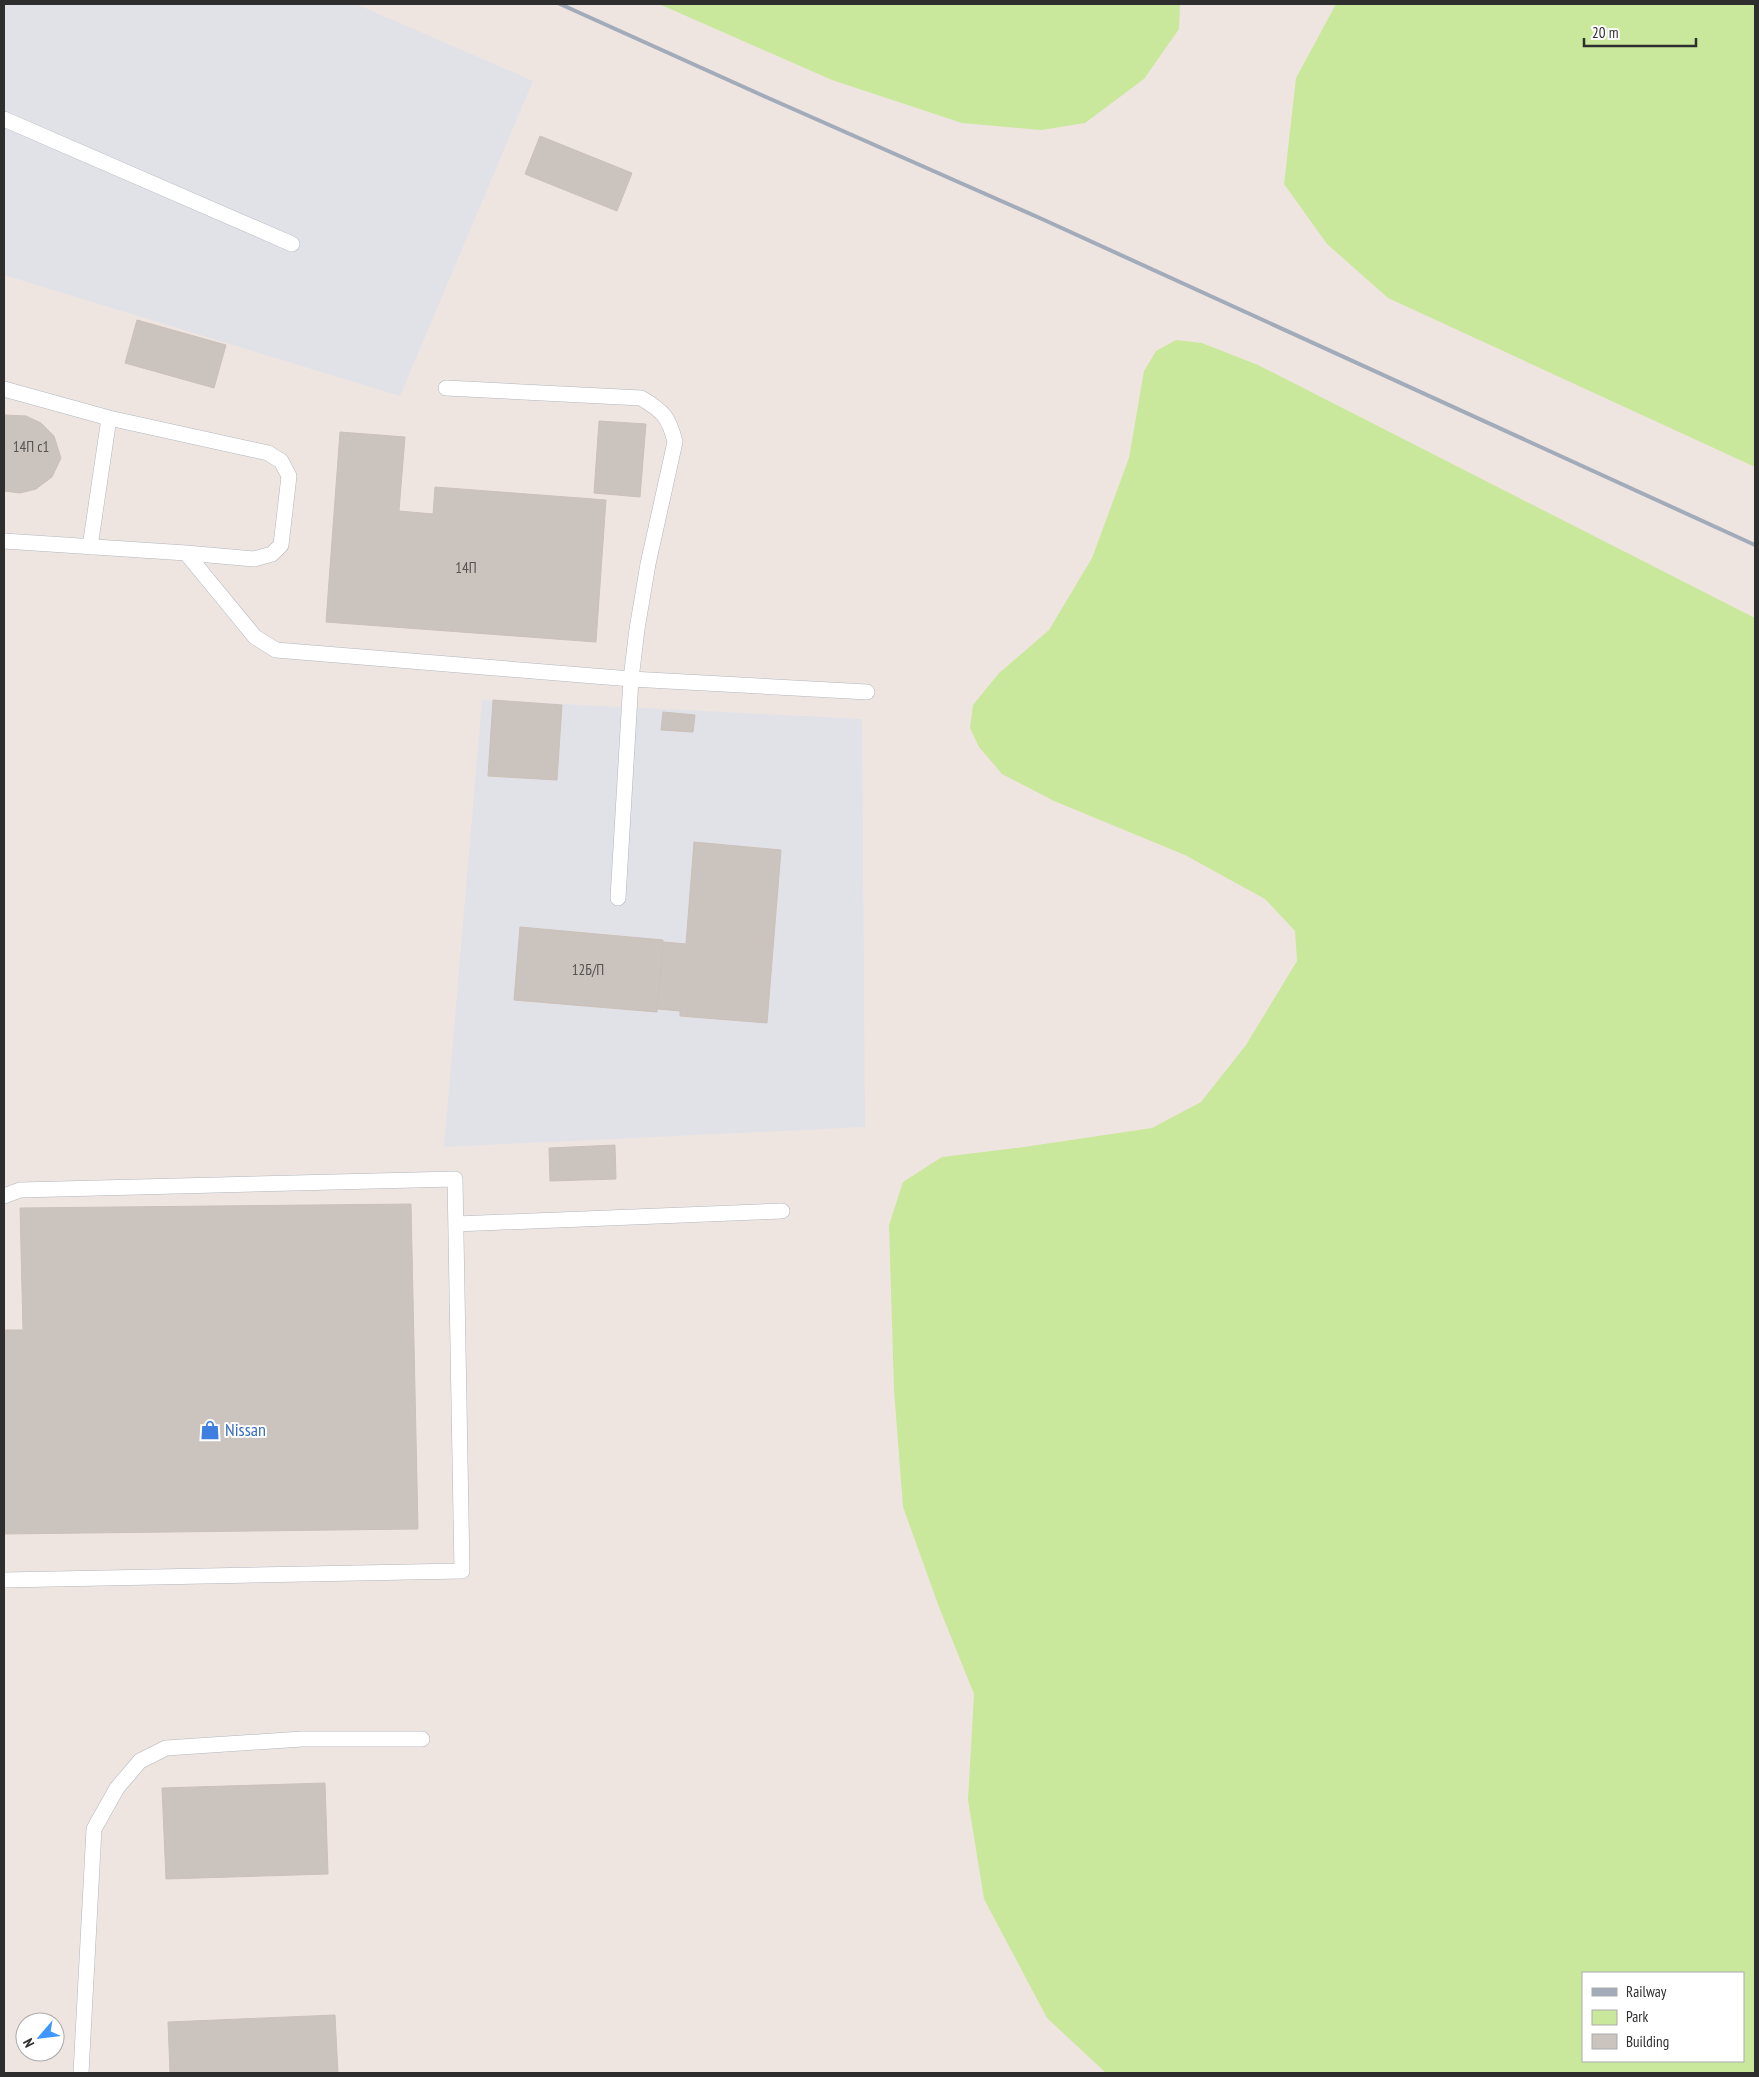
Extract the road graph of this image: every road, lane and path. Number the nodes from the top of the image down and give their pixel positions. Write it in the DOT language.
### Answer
graph roads {
  1 [pos="4,119"];
  2 [pos="292,244"];
  3 [pos="446,388"];
  4 [pos="4,389"];
  5 [pos="109,418"];
  6 [pos="4,541"];
  7 [pos="90,547"];
  8 [pos="186,554"];
  9 [pos="631,679"];
  10 [pos="867,692"];
  11 [pos="618,898"];
  12 [pos="4,1196"];
  13 [pos="782,1211"];
  14 [pos="456,1224"];
  15 [pos="4,1580"];
  16 [pos="422,1739"];
  17 [pos="81,2073"];
  1 -- 2 [label="lane"];
  3 -- 9 [label="lane"];
  4 -- 5 [label="lane"];
  5 -- 7 [label="lane"];
  5 -- 8 [label="lane"];
  6 -- 7 [label="lane"];
  7 -- 8 [label="lane"];
  8 -- 9 [label="lane"];
  9 -- 10 [label="lane"];
  9 -- 11 [label="lane"];
  12 -- 14 [label="lane"];
  13 -- 14 [label="lane"];
  14 -- 15 [label="lane"];
  16 -- 17 [label="lane"];
}
